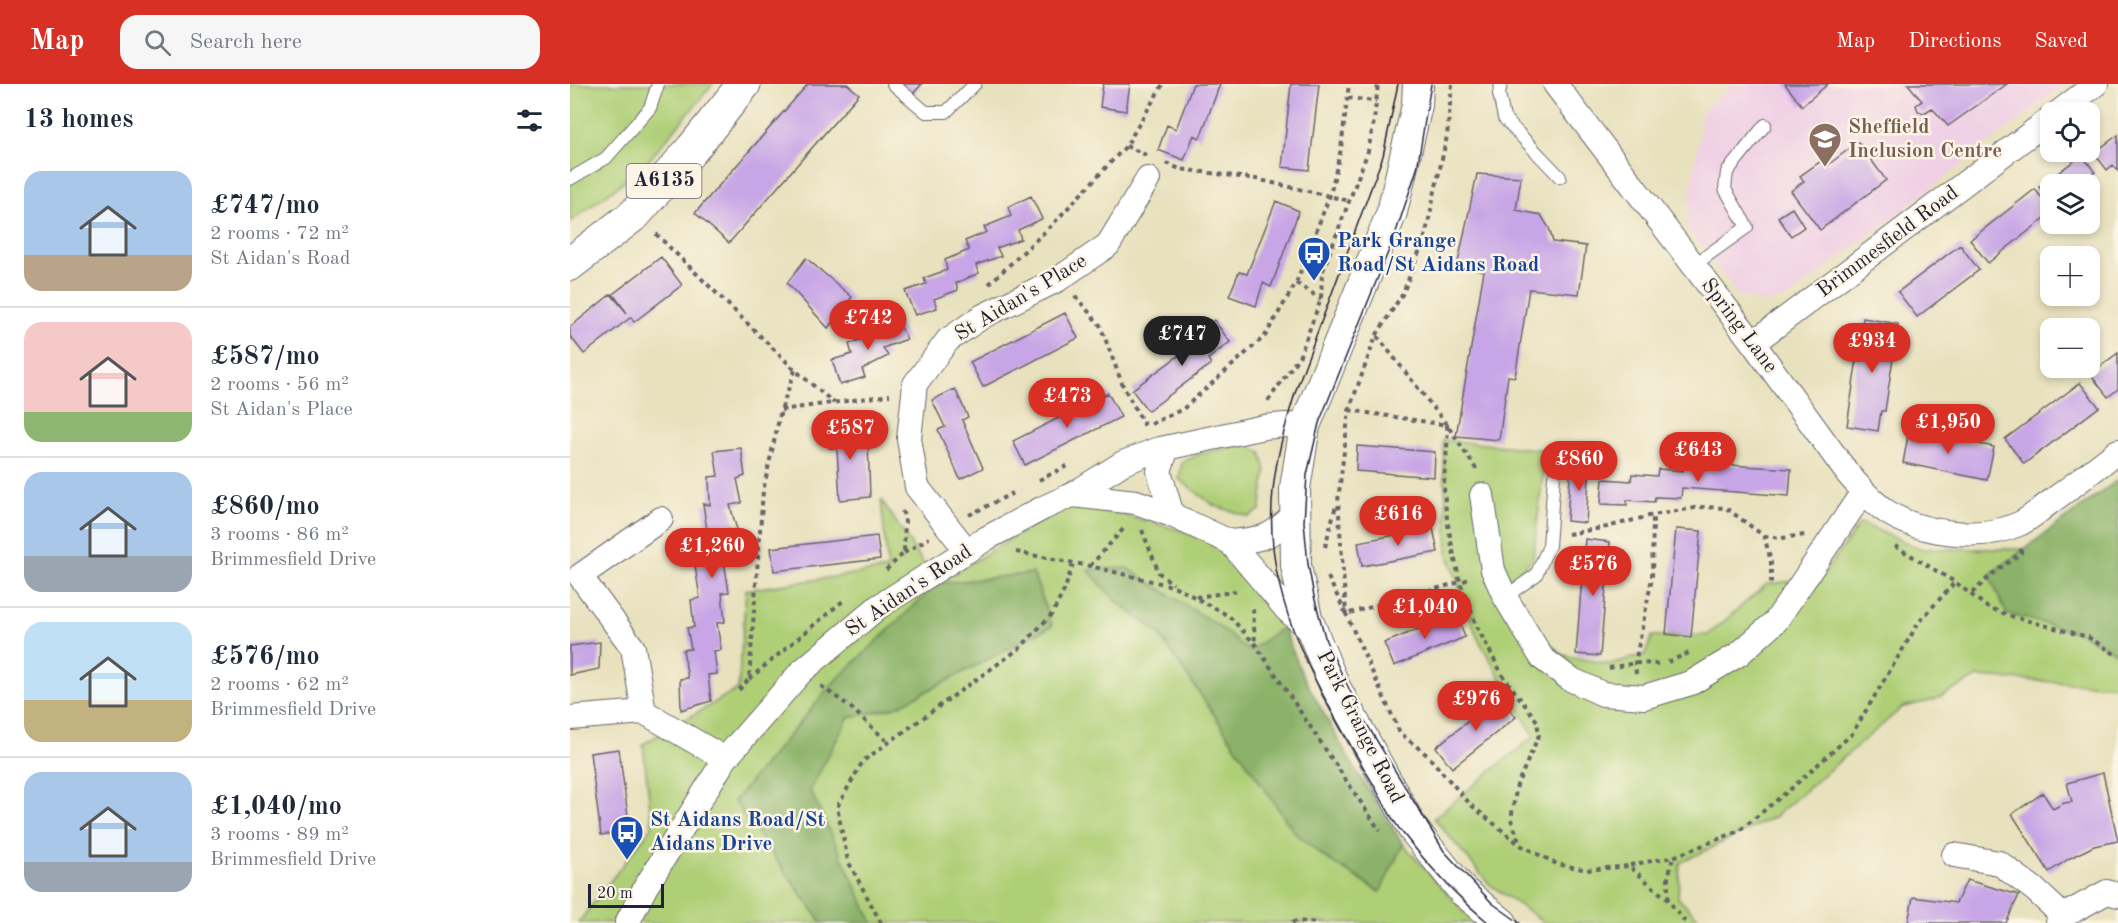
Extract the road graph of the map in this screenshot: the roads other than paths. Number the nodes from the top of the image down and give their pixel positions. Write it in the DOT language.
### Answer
graph roads {
  1 [pos="658,84"];
  2 [pos="744,84"];
  3 [pos="893,84"];
  4 [pos="975,84"];
  5 [pos="1418,84"];
  6 [pos="1501,84"];
  7 [pos="1555,84"];
  8 [pos="2096,84"];
  9 [pos="2072,102"];
  10 [pos="1766,125"];
  11 [pos="2040,127"];
  12 [pos="1152,165"];
  13 [pos="1560,177"];
  14 [pos="570,179"];
  15 [pos="570,264"];
  16 [pos="1694,265"];
  17 [pos="1753,342"];
  18 [pos="1305,426"];
  19 [pos="1162,449"];
  20 [pos="2118,451"];
  21 [pos="1554,476"];
  22 [pos="1863,492"];
  23 [pos="1072,495"];
  24 [pos="1482,495"];
  25 [pos="1295,514"];
  26 [pos="1172,515"];
  27 [pos="661,519"];
  28 [pos="1230,542"];
  29 [pos="967,551"];
  30 [pos="1505,597"];
  31 [pos="1313,633"];
  32 [pos="644,712"];
  33 [pos="570,718"];
  34 [pos="725,759"];
  35 [pos="1954,855"];
  36 [pos="2118,895"];
  37 [pos="2061,919"];
  38 [pos="627,923"];
  39 [pos="1502,923"];
  1 -- 14 [label="lane"];
  2 -- 15 [label="main road, A6135"];
  3 -- 4 [label="lane"];
  5 -- 18 [label="street, Park Grange Road"];
  6 -- 13 [label="lane"];
  7 -- 16 [label="street, Spring Lane"];
  8 -- 9 [label="street"];
  10 -- 16 [label="lane"];
  11 -- 17 [label="street, Brimmesfield Road"];
  12 -- 29 [label="street, St Aidan's Place"];
  16 -- 17 [label="street, Spring Lane"];
  17 -- 22 [label="street, Spring Lane"];
  18 -- 19 [label="street, St Aidan's Road"];
  18 -- 25 [label="street, Park Grange Road"];
  19 -- 23 [label="street, St Aidan's Road"];
  19 -- 26 [label="street"];
  20 -- 22 [label="street, Spring Lane"];
  21 -- 30 [label="lane"];
  22 -- 30 [label="street"];
  23 -- 26 [label="street"];
  23 -- 29 [label="street, St Aidan's Road"];
  24 -- 30 [label="street"];
  25 -- 28 [label="street"];
  25 -- 31 [label="street, Park Grange Road"];
  26 -- 28 [label="street"];
  27 -- 32 [label="street"];
  28 -- 31 [label="street"];
  29 -- 34 [label="street, St Aidan's Road"];
  31 -- 39 [label="street, Park Grange Road"];
  32 -- 33 [label="street"];
  32 -- 34 [label="street"];
  34 -- 38 [label="street, St Aidan's Road"];
  35 -- 37 [label="street"];
  36 -- 37 [label="street"];
}
